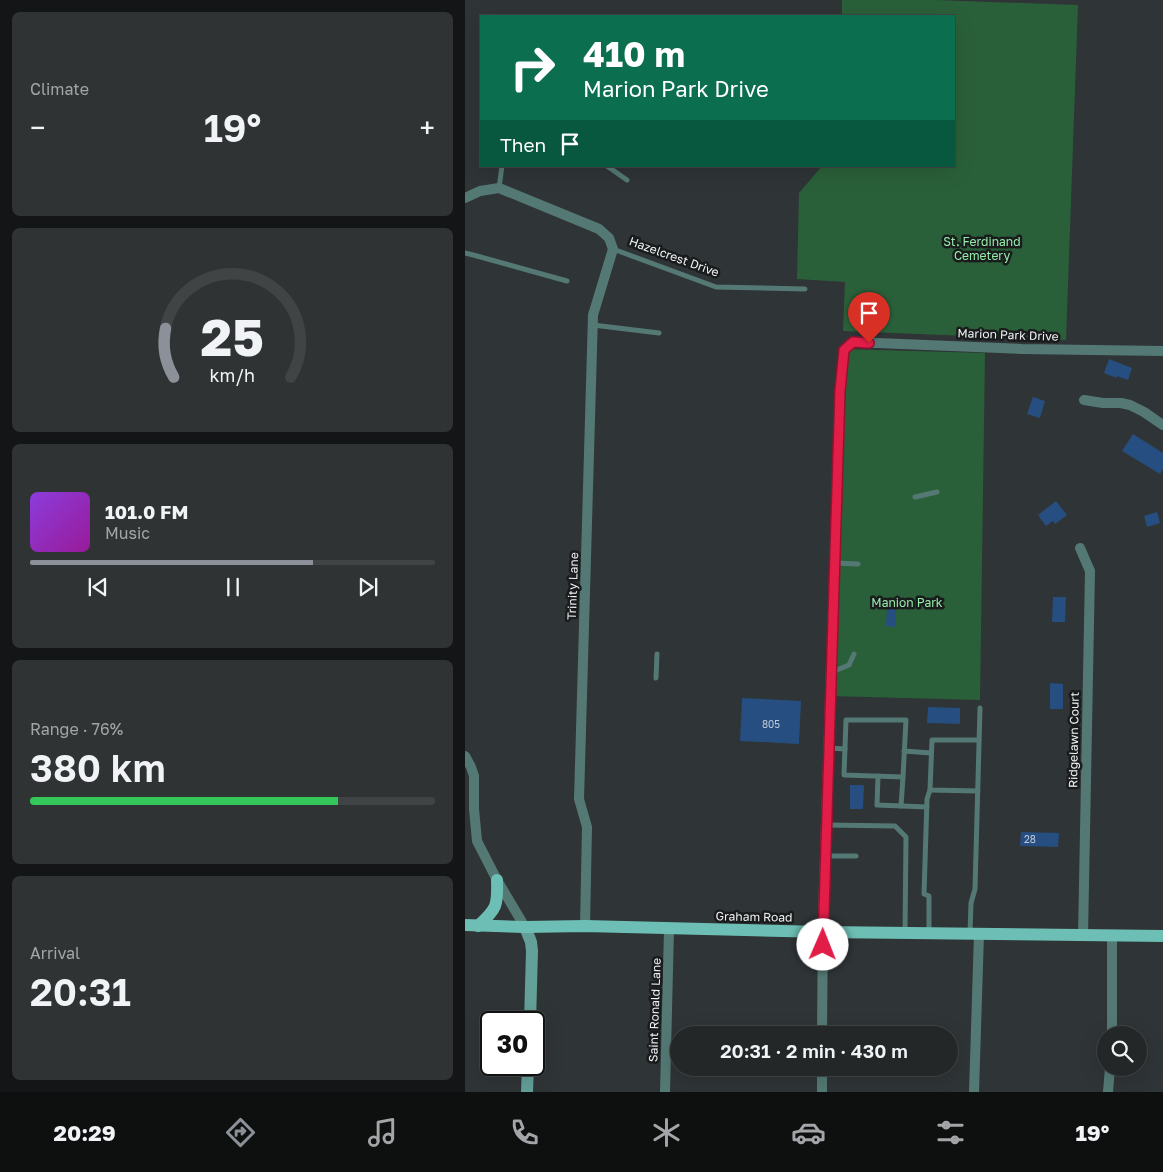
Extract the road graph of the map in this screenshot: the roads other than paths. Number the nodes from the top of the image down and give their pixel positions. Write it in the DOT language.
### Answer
graph roads {
  1 [pos="502,167"];
  2 [pos="608,167"];
  3 [pos="627,180"];
  4 [pos="499,188"];
  5 [pos="465,198"];
  6 [pos="613,249"];
  7 [pos="465,253"];
  8 [pos="567,281"];
  9 [pos="805,289"];
  10 [pos="593,325"];
  11 [pos="659,333"];
  12 [pos="1163,351"];
  13 [pos="1084,400"];
  14 [pos="1163,425"];
  15 [pos="937,492"];
  16 [pos="915,498"];
  17 [pos="1080,548"];
  18 [pos="835,563"];
  19 [pos="857,564"];
  20 [pos="657,654"];
  21 [pos="854,654"];
  22 [pos="831,672"];
  23 [pos="656,678"];
  24 [pos="980,708"];
  25 [pos="979,740"];
  26 [pos="829,748"];
  27 [pos="845,749"];
  28 [pos="904,751"];
  29 [pos="931,753"];
  30 [pos="465,756"];
  31 [pos="878,776"];
  32 [pos="903,777"];
  33 [pos="930,790"];
  34 [pos="979,791"];
  35 [pos="901,806"];
  36 [pos="927,807"];
  37 [pos="826,825"];
  38 [pos="825,856"];
  39 [pos="856,856"];
  40 [pos="497,880"];
  41 [pos="471,926"];
  42 [pos="585,926"];
  43 [pos="525,927"];
  44 [pos="669,929"];
  45 [pos="823,932"];
  46 [pos="905,933"];
  47 [pos="929,933"];
  48 [pos="975,934"];
  49 [pos="1083,936"];
  50 [pos="1112,936"];
  51 [pos="1163,936"];
  52 [pos="530,1011"];
  53 [pos="822,1026"];
  54 [pos="1112,1026"];
  55 [pos="528,1076"];
  56 [pos="822,1076"];
  57 [pos="1109,1076"];
  58 [pos="527,1092"];
  59 [pos="665,1092"];
  60 [pos="822,1092"];
  61 [pos="974,1092"];
  62 [pos="1107,1092"];
  1 -- 4 [label="lane"];
  2 -- 3 [label="lane"];
  4 -- 5 [label="street"];
  4 -- 6 [label="street, Hazelcrest Drive"];
  6 -- 9 [label="lane, Hazelcrest Drive"];
  6 -- 10 [label="street, Trinity Lane"];
  7 -- 8 [label="lane"];
  10 -- 11 [label="lane"];
  10 -- 42 [label="street, Trinity Lane"];
  12 -- 18 [label="street, Marion Park Drive"];
  13 -- 14 [label="street"];
  15 -- 16 [label="lane"];
  17 -- 49 [label="street, Ridgelawn Court"];
  18 -- 19 [label="lane"];
  18 -- 22 [label="street"];
  20 -- 23 [label="lane"];
  21 -- 22 [label="lane"];
  22 -- 26 [label="street"];
  24 -- 25 [label="lane"];
  25 -- 29 [label="lane"];
  25 -- 34 [label="lane"];
  26 -- 27 [label="lane"];
  26 -- 37 [label="street"];
  27 -- 28 [label="lane"];
  27 -- 31 [label="lane"];
  28 -- 29 [label="lane"];
  28 -- 32 [label="lane"];
  29 -- 33 [label="lane"];
  30 -- 40 [label="street"];
  31 -- 32 [label="lane"];
  31 -- 35 [label="lane"];
  32 -- 35 [label="lane"];
  33 -- 34 [label="lane"];
  33 -- 36 [label="lane"];
  34 -- 48 [label="lane"];
  35 -- 36 [label="lane"];
  36 -- 47 [label="lane"];
  37 -- 38 [label="street"];
  37 -- 46 [label="lane"];
  38 -- 39 [label="lane"];
  38 -- 45 [label="street"];
  40 -- 41 [label="main road"];
  40 -- 43 [label="street"];
  41 -- 43 [label="main road, Graham Road"];
  42 -- 43 [label="main road, Graham Road"];
  42 -- 44 [label="main road, Graham Road"];
  43 -- 52 [label="street"];
  44 -- 45 [label="main road, Graham Road"];
  44 -- 59 [label="street, Saint Ronald Lane"];
  45 -- 46 [label="main road, Graham Road"];
  45 -- 53 [label="street"];
  46 -- 47 [label="main road, Graham Road"];
  47 -- 48 [label="main road, Graham Road"];
  48 -- 49 [label="main road, Graham Road"];
  48 -- 61 [label="street"];
  49 -- 50 [label="main road, Graham Road"];
  50 -- 51 [label="main road, Graham Road"];
  50 -- 54 [label="street"];
  55 -- 58 [label="street"];
  56 -- 60 [label="street"];
  57 -- 62 [label="street"];
}
